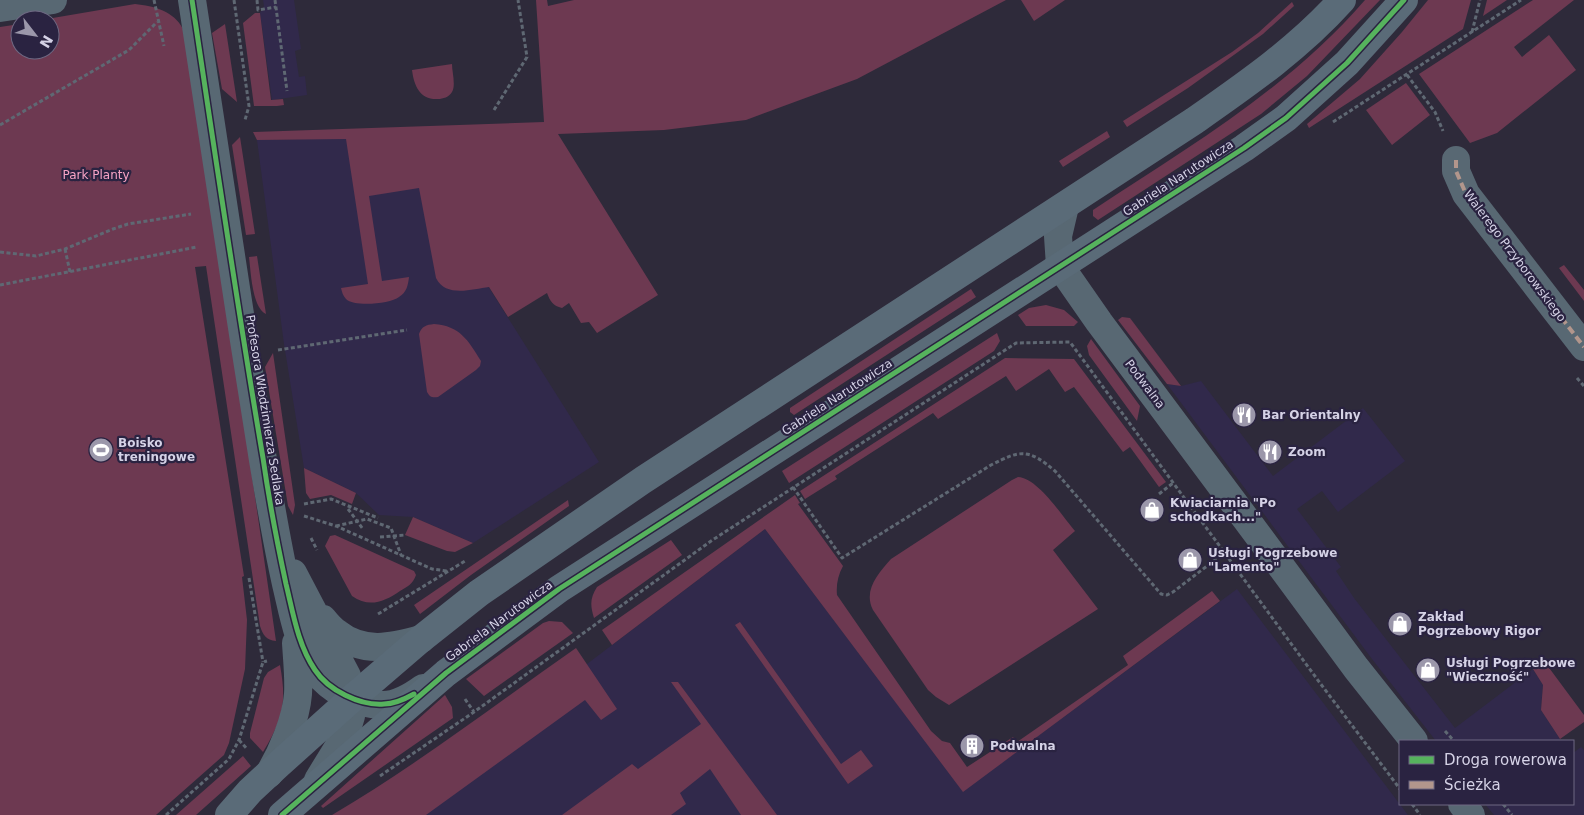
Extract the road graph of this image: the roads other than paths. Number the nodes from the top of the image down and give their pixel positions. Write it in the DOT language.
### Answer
graph roads {
  1 [pos="53,0"];
  2 [pos="192,0"];
  3 [pos="1342,0"];
  4 [pos="1404,0"];
  5 [pos="0,8"];
  6 [pos="1456,160"];
  7 [pos="1065,206"];
  8 [pos="1060,266"];
  9 [pos="1584,347"];
  10 [pos="303,614"];
  11 [pos="421,639"];
  12 [pos="446,673"];
  13 [pos="353,698"];
  14 [pos="1413,740"];
  15 [pos="269,774"];
  16 [pos="1463,805"];
  17 [pos="289,810"];
  18 [pos="229,815"];
  19 [pos="1471,815"];
  1 -- 5 [label="street"];
  2 -- 10 [label="street, Profesora Włodzimierza Sedlaka"];
  3 -- 7 [label="street"];
  4 -- 8 [label="street, Gabriela Narutowicza"];
  6 -- 9 [label="street, Walerego Przyborowskiego"];
  7 -- 8 [label="street"];
  7 -- 11 [label="street"];
  8 -- 12 [label="street, Gabriela Narutowicza"];
  8 -- 14 [label="street, Podwalna"];
  10 -- 11 [label="street"];
  10 -- 13 [label="street, Profesora Włodzimierza Sedlaka"];
  10 -- 15 [label="street"];
  11 -- 13 [label="street"];
  12 -- 13 [label="street, Profesora Włodzimierza Sedlaka"];
  12 -- 17 [label="street, Gabriela Narutowicza"];
  13 -- 15 [label="street"];
  13 -- 17 [label="street"];
  15 -- 18 [label="street"];
  16 -- 19 [label="street"];
}
